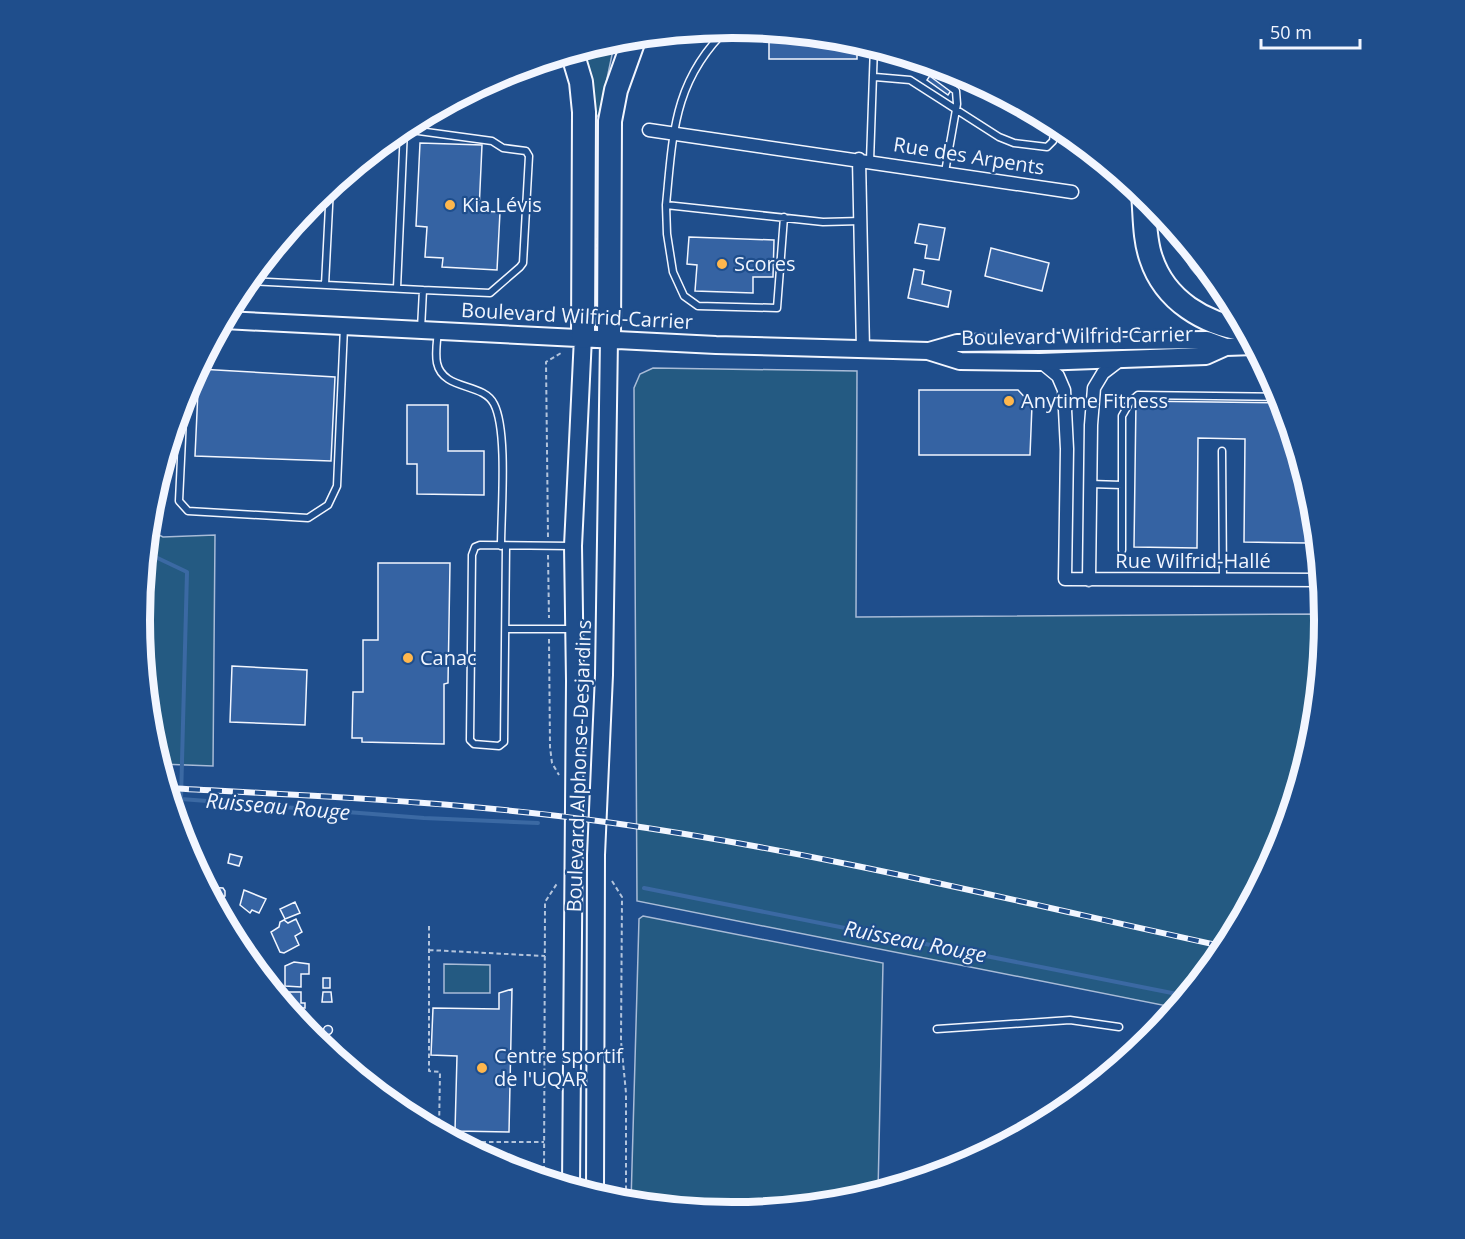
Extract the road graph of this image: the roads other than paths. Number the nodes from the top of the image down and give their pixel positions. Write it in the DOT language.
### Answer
graph roads {
  1 [pos="718,38"];
  2 [pos="631,47"];
  3 [pos="874,55"];
  4 [pos="574,59"];
  5 [pos="934,74"];
  6 [pos="874,77"];
  7 [pos="956,111"];
  8 [pos="649,130"];
  9 [pos="417,131"];
  10 [pos="674,133"];
  11 [pos="1053,134"];
  12 [pos="402,141"];
  13 [pos="865,160"];
  14 [pos="945,172"];
  15 [pos="1072,192"];
  16 [pos="329,200"];
  17 [pos="666,205"];
  18 [pos="1145,209"];
  19 [pos="784,217"];
  20 [pos="862,221"];
  21 [pos="259,282"];
  22 [pos="325,285"];
  23 [pos="397,288"];
  24 [pos="423,290"];
  25 [pos="233,321"];
  26 [pos="344,327"];
  27 [pos="1236,328"];
  28 [pos="429,330"];
  29 [pos="583,337"];
  30 [pos="609,339"];
  31 [pos="1246,346"];
  32 [pos="1226,347"];
  33 [pos="863,350"];
  34 [pos="928,351"];
  35 [pos="1120,360"];
  36 [pos="1040,362"];
  37 [pos="1270,397"];
  38 [pos="182,428"];
  39 [pos="1222,451"];
  40 [pos="1090,484"];
  41 [pos="1122,485"];
  42 [pos="504,546"];
  43 [pos="573,546"];
  44 [pos="1122,550"];
  45 [pos="1089,580"];
  46 [pos="1313,580"];
  47 [pos="1223,581"];
  48 [pos="506,629"];
  49 [pos="574,629"];
  50 [pos="1119,1027"];
  51 [pos="936,1029"];
  52 [pos="571,1179"];
  53 [pos="595,1185"];
  1 -- 10 [label="lane"];
  2 -- 30 [label="highway"];
  3 -- 6 [label="lane"];
  4 -- 29 [label="highway"];
  5 -- 7 [label="lane"];
  6 -- 7 [label="lane"];
  6 -- 13 [label="lane"];
  7 -- 11 [label="lane"];
  7 -- 14 [label="lane"];
  8 -- 10 [label="street, Rue des Arpents"];
  9 -- 24 [label="lane"];
  10 -- 13 [label="street, Rue des Arpents"];
  10 -- 17 [label="lane"];
  12 -- 23 [label="lane"];
  13 -- 14 [label="street, Rue des Arpents"];
  13 -- 20 [label="street"];
  14 -- 15 [label="street, Rue des Arpents"];
  16 -- 22 [label="lane"];
  17 -- 19 [label="lane"];
  17 -- 19 [label="lane"];
  18 -- 27 [label="highway"];
  19 -- 20 [label="lane"];
  20 -- 33 [label="street"];
  21 -- 22 [label="lane"];
  22 -- 23 [label="lane"];
  23 -- 24 [label="lane"];
  24 -- 28 [label="lane"];
  25 -- 26 [label="main road, Boulevard Wilfrid-Carrier"];
  26 -- 28 [label="main road, Boulevard Wilfrid-Carrier"];
  26 -- 38 [label="lane"];
  28 -- 29 [label="main road, Boulevard Wilfrid-Carrier"];
  28 -- 42 [label="lane"];
  29 -- 30 [label="main road, Boulevard Wilfrid-Carrier"];
  29 -- 43 [label="main road, Boulevard Alphonse-Desjardins"];
  30 -- 33 [label="main road, Boulevard Wilfrid-Carrier"];
  30 -- 53 [label="main road, Boulevard Alphonse-Desjardins"];
  31 -- 32 [label="main road, Boulevard Wilfrid-Carrier"];
  32 -- 34 [label="main road, Boulevard Wilfrid-Carrier"];
  32 -- 35 [label="main road, Boulevard Wilfrid-Carrier"];
  33 -- 34 [label="main road, Boulevard Wilfrid-Carrier"];
  34 -- 36 [label="main road, Boulevard Wilfrid-Carrier"];
  35 -- 36 [label="main road, Boulevard Wilfrid-Carrier"];
  35 -- 40 [label="street"];
  36 -- 45 [label="street, Rue Wilfrid-Hallé"];
  37 -- 41 [label="lane"];
  39 -- 47 [label="lane"];
  40 -- 41 [label="lane"];
  40 -- 45 [label="street"];
  41 -- 44 [label="lane"];
  42 -- 43 [label="lane"];
  42 -- 48 [label="lane"];
  42 -- 48 [label="lane"];
  43 -- 49 [label="main road, Boulevard Alphonse-Desjardins"];
  45 -- 47 [label="street, Rue Wilfrid-Hallé"];
  46 -- 47 [label="street, Rue Wilfrid-Hallé"];
  48 -- 49 [label="lane"];
  49 -- 52 [label="main road, Boulevard Alphonse-Desjardins"];
  50 -- 51 [label="lane"];
}
